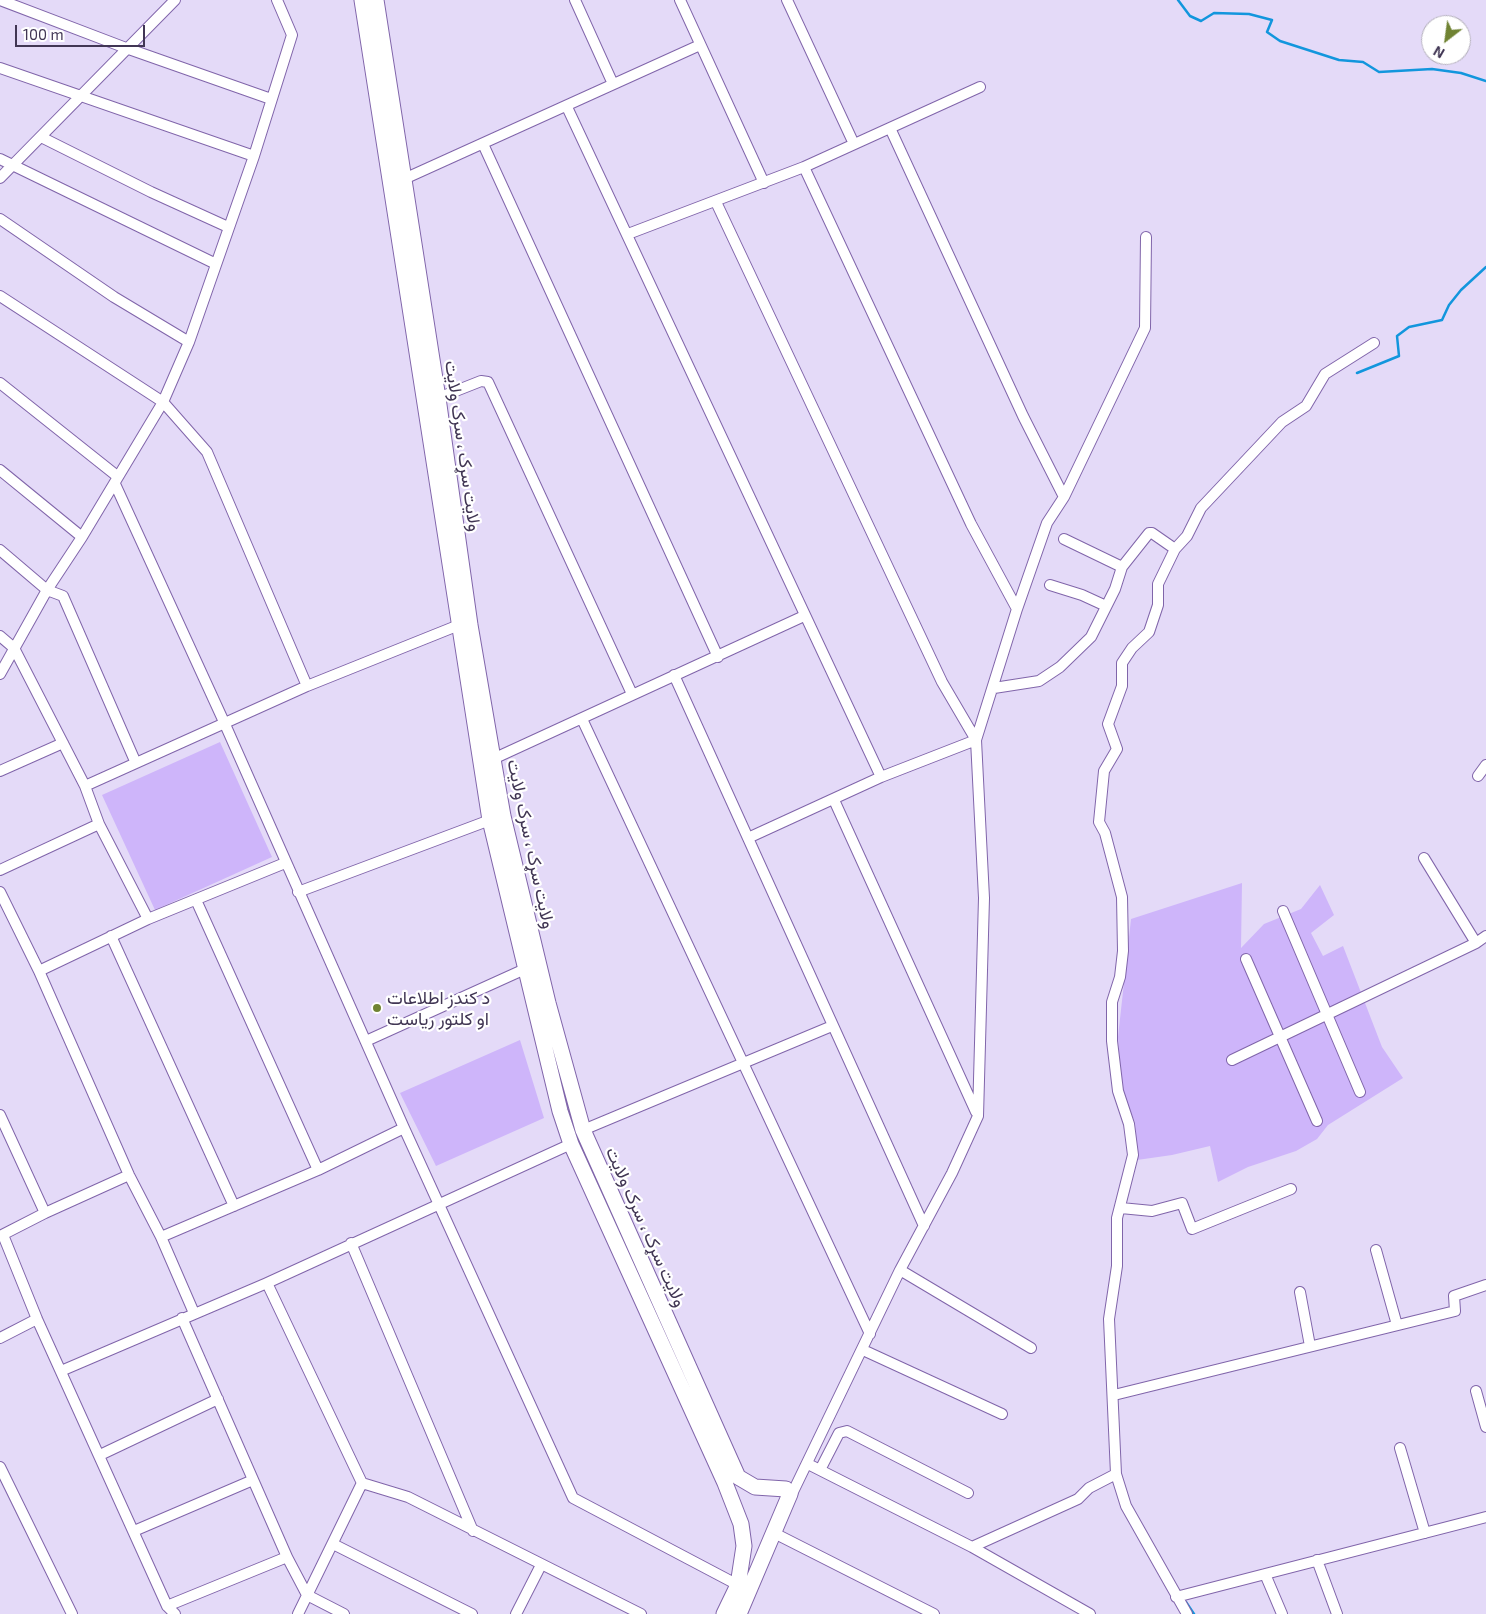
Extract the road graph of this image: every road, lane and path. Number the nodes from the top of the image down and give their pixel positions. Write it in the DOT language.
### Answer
graph roads {
  1 [pos="0,0"];
  2 [pos="175,0"];
  3 [pos="277,0"];
  4 [pos="362,0"];
  5 [pos="376,0"];
  6 [pos="575,0"];
  7 [pos="680,0"];
  8 [pos="787,0"];
  9 [pos="700,45"];
  10 [pos="126,48"];
  11 [pos="0,68"];
  12 [pos="614,84"];
  13 [pos="980,87"];
  14 [pos="80,96"];
  15 [pos="271,99"];
  16 [pos="567,106"];
  17 [pos="890,128"];
  18 [pos="41,137"];
  19 [pos="483,144"];
  20 [pos="854,144"];
  21 [pos="254,156"];
  22 [pos="0,159"];
  23 [pos="13,165"];
  24 [pos="804,167"];
  25 [pos="0,178"];
  26 [pos="404,179"];
  27 [pos="764,183"];
  28 [pos="716,202"];
  29 [pos="0,219"];
  30 [pos="228,227"];
  31 [pos="628,234"];
  32 [pos="1146,237"];
  33 [pos="216,264"];
  34 [pos="0,296"];
  35 [pos="189,342"];
  36 [pos="1374,343"];
  37 [pos="0,383"];
  38 [pos="438,398"];
  39 [pos="163,402"];
  40 [pos="0,470"];
  41 [pos="116,480"];
  42 [pos="1064,497"];
  43 [pos="82,537"];
  44 [pos="1064,539"];
  45 [pos="1176,549"];
  46 [pos="0,550"];
  47 [pos="1122,567"];
  48 [pos="1050,585"];
  49 [pos="47,590"];
  50 [pos="1106,606"];
  51 [pos="1017,609"];
  52 [pos="804,616"];
  53 [pos="459,626"];
  54 [pos="0,636"];
  55 [pos="14,648"];
  56 [pos="718,657"];
  57 [pos="0,674"];
  58 [pos="674,675"];
  59 [pos="307,686"];
  60 [pos="994,688"];
  61 [pos="632,694"];
  62 [pos="582,719"];
  63 [pos="224,722"];
  64 [pos="976,740"];
  65 [pos="63,743"];
  66 [pos="493,760"];
  67 [pos="136,761"];
  68 [pos="1486,765"];
  69 [pos="0,771"];
  70 [pos="1478,776"];
  71 [pos="881,777"];
  72 [pos="85,786"];
  73 [pos="834,800"];
  74 [pos="490,820"];
  75 [pos="99,824"];
  76 [pos="748,838"];
  77 [pos="1424,858"];
  78 [pos="285,864"];
  79 [pos="0,870"];
  80 [pos="0,892"];
  81 [pos="298,892"];
  82 [pos="196,900"];
  83 [pos="1284,911"];
  84 [pos="148,919"];
  85 [pos="111,936"];
  86 [pos="1486,936"];
  87 [pos="1476,943"];
  88 [pos="1246,959"];
  89 [pos="525,969"];
  90 [pos="39,971"];
  91 [pos="1327,1015"];
  92 [pos="832,1026"];
  93 [pos="1281,1037"];
  94 [pos="366,1041"];
  95 [pos="1232,1060"];
  96 [pos="741,1063"];
  97 [pos="1360,1092"];
  98 [pos="0,1115"];
  99 [pos="978,1116"];
  100 [pos="1317,1121"];
  101 [pos="404,1128"];
  102 [pos="583,1130"];
  103 [pos="571,1144"];
  104 [pos="318,1170"];
  105 [pos="129,1175"];
  106 [pos="1290,1189"];
  107 [pos="440,1205"];
  108 [pos="234,1206"];
  109 [pos="1121,1208"];
  110 [pos="45,1213"];
  111 [pos="924,1226"];
  112 [pos="1,1235"];
  113 [pos="161,1237"];
  114 [pos="351,1243"];
  115 [pos="1376,1250"];
  116 [pos="900,1270"];
  117 [pos="266,1283"];
  118 [pos="1486,1285"];
  119 [pos="1300,1292"];
  120 [pos="194,1313"];
  121 [pos="182,1318"];
  122 [pos="37,1319"];
  123 [pos="1397,1325"];
  124 [pos="870,1334"];
  125 [pos="0,1338"];
  126 [pos="1310,1346"];
  127 [pos="1031,1348"];
  128 [pos="863,1350"];
  129 [pos="61,1372"];
  130 [pos="1476,1391"];
  131 [pos="1114,1395"];
  132 [pos="218,1399"];
  133 [pos="1002,1414"];
  134 [pos="1486,1427"];
  135 [pos="1400,1448"];
  136 [pos="100,1455"];
  137 [pos="808,1464"];
  138 [pos="0,1467"];
  139 [pos="820,1470"];
  140 [pos="1116,1474"];
  141 [pos="253,1480"];
  142 [pos="731,1480"];
  143 [pos="362,1483"];
  144 [pos="968,1493"];
  145 [pos="790,1498"];
  146 [pos="1486,1517"];
  147 [pos="473,1530"];
  148 [pos="134,1531"];
  149 [pos="774,1533"];
  150 [pos="1425,1533"];
  151 [pos="333,1544"];
  152 [pos="972,1547"];
  153 [pos="287,1557"];
  154 [pos="1317,1560"];
  155 [pos="541,1565"];
  156 [pos="1265,1574"];
  157 [pos="738,1585"];
  158 [pos="307,1595"];
  159 [pos="1176,1597"];
  160 [pos="167,1606"];
  161 [pos="72,1614"];
  162 [pos="175,1614"];
  163 [pos="298,1614"];
  164 [pos="344,1614"];
  165 [pos="472,1614"];
  166 [pos="516,1614"];
  167 [pos="641,1614"];
  168 [pos="724,1614"];
  169 [pos="739,1614"];
  170 [pos="934,1614"];
  171 [pos="1090,1614"];
  172 [pos="1187,1614"];
  173 [pos="1282,1614"];
  174 [pos="1337,1614"];
  1 -- 10 [label="street"];
  2 -- 10 [label="street"];
  3 -- 15 [label="street"];
  4 -- 53 [label="main road, ولایت سړک ، سرک ولایت"];
  5 -- 26 [label="main road, ولایت سړک ، سرک ولایت"];
  6 -- 12 [label="street"];
  7 -- 9 [label="street"];
  8 -- 20 [label="street"];
  9 -- 12 [label="street"];
  9 -- 27 [label="street"];
  10 -- 14 [label="street"];
  10 -- 15 [label="street"];
  11 -- 14 [label="street"];
  12 -- 16 [label="street"];
  13 -- 17 [label="street"];
  14 -- 18 [label="street"];
  14 -- 21 [label="street"];
  15 -- 21 [label="street"];
  16 -- 19 [label="street"];
  16 -- 31 [label="street"];
  17 -- 20 [label="street"];
  17 -- 42 [label="street"];
  18 -- 23 [label="street"];
  18 -- 30 [label="street"];
  19 -- 26 [label="street"];
  19 -- 56 [label="street"];
  20 -- 24 [label="street"];
  21 -- 30 [label="street"];
  22 -- 23 [label="street"];
  23 -- 25 [label="street"];
  23 -- 33 [label="street"];
  24 -- 27 [label="street"];
  24 -- 51 [label="street"];
  26 -- 38 [label="main road, ولایت سړک ، سرک ولایت"];
  27 -- 28 [label="street"];
  28 -- 31 [label="street"];
  28 -- 64 [label="street"];
  29 -- 35 [label="street"];
  30 -- 33 [label="street"];
  31 -- 52 [label="street"];
  32 -- 42 [label="street"];
  33 -- 35 [label="street"];
  34 -- 39 [label="street"];
  35 -- 39 [label="street"];
  36 -- 45 [label="street"];
  37 -- 41 [label="street"];
  38 -- 61 [label="street"];
  38 -- 66 [label="main road, ولایت سړک ، سرک ولایت"];
  39 -- 41 [label="street"];
  39 -- 59 [label="street"];
  40 -- 43 [label="street"];
  41 -- 43 [label="street"];
  41 -- 63 [label="street"];
  42 -- 51 [label="street"];
  43 -- 49 [label="street"];
  44 -- 47 [label="street"];
  45 -- 47 [label="street"];
  45 -- 109 [label="street"];
  46 -- 49 [label="street"];
  47 -- 50 [label="street"];
  48 -- 50 [label="street"];
  49 -- 55 [label="street"];
  49 -- 67 [label="street"];
  50 -- 60 [label="street"];
  51 -- 60 [label="street"];
  52 -- 56 [label="street"];
  52 -- 71 [label="street"];
  53 -- 59 [label="street"];
  53 -- 74 [label="main road, ولایت سړک ، سرک ولایت"];
  54 -- 55 [label="street"];
  55 -- 57 [label="street"];
  55 -- 65 [label="street"];
  56 -- 58 [label="street"];
  58 -- 61 [label="street"];
  58 -- 76 [label="street"];
  59 -- 63 [label="street"];
  60 -- 64 [label="street"];
  61 -- 62 [label="street"];
  62 -- 66 [label="street"];
  62 -- 96 [label="street"];
  63 -- 67 [label="street"];
  63 -- 78 [label="street"];
  64 -- 71 [label="street"];
  64 -- 99 [label="street"];
  65 -- 69 [label="street"];
  65 -- 72 [label="street"];
  66 -- 102 [label="main road, ولایت سړک ، سرک ولایت"];
  67 -- 72 [label="street"];
  68 -- 70 [label="street"];
  71 -- 73 [label="street"];
  72 -- 75 [label="street"];
  73 -- 76 [label="street"];
  73 -- 99 [label="street"];
  74 -- 81 [label="street"];
  74 -- 89 [label="main road, ولایت سړک ، سرک ولایت"];
  75 -- 79 [label="street"];
  75 -- 84 [label="street"];
  76 -- 92 [label="street"];
  77 -- 87 [label="street"];
  78 -- 81 [label="street"];
  78 -- 82 [label="street"];
  80 -- 90 [label="street"];
  81 -- 94 [label="street"];
  82 -- 84 [label="street"];
  82 -- 104 [label="street"];
  83 -- 91 [label="street"];
  84 -- 85 [label="street"];
  85 -- 90 [label="street"];
  85 -- 108 [label="street"];
  86 -- 87 [label="street"];
  87 -- 91 [label="street"];
  88 -- 93 [label="street"];
  89 -- 94 [label="street"];
  89 -- 103 [label="main road, ولایت سړک ، سرک ولایت"];
  90 -- 105 [label="street"];
  91 -- 93 [label="street"];
  91 -- 97 [label="street"];
  92 -- 96 [label="street"];
  92 -- 111 [label="street"];
  93 -- 95 [label="street"];
  93 -- 100 [label="street"];
  94 -- 101 [label="street"];
  96 -- 102 [label="street"];
  96 -- 124 [label="street"];
  98 -- 110 [label="street"];
  99 -- 111 [label="street"];
  101 -- 104 [label="street"];
  101 -- 107 [label="street"];
  102 -- 142 [label="main road, ولایت سړک ، سرک ولایت"];
  103 -- 107 [label="street"];
  103 -- 142 [label="main road, ولایت سړک ، سرک ولایت"];
  104 -- 108 [label="street"];
  105 -- 110 [label="street"];
  105 -- 113 [label="street"];
  106 -- 109 [label="street"];
  107 -- 114 [label="street"];
  107 -- 157 [label="street"];
  108 -- 113 [label="street"];
  109 -- 131 [label="street"];
  110 -- 112 [label="street"];
  111 -- 116 [label="street"];
  112 -- 122 [label="street"];
  113 -- 120 [label="street"];
  114 -- 117 [label="street"];
  114 -- 147 [label="street"];
  115 -- 123 [label="street"];
  116 -- 124 [label="street"];
  116 -- 127 [label="street"];
  117 -- 120 [label="street"];
  117 -- 143 [label="street"];
  118 -- 123 [label="street"];
  119 -- 126 [label="street"];
  120 -- 121 [label="street"];
  121 -- 129 [label="street"];
  121 -- 132 [label="street"];
  122 -- 125 [label="street"];
  122 -- 129 [label="street"];
  123 -- 126 [label="street"];
  124 -- 128 [label="street"];
  126 -- 131 [label="street"];
  128 -- 133 [label="street"];
  128 -- 137 [label="street"];
  129 -- 136 [label="street"];
  130 -- 134 [label="street"];
  131 -- 140 [label="street"];
  132 -- 136 [label="street"];
  132 -- 141 [label="street"];
  135 -- 150 [label="street"];
  136 -- 148 [label="street"];
  137 -- 139 [label="street"];
  137 -- 145 [label="street"];
  138 -- 161 [label="street"];
  139 -- 144 [label="street"];
  139 -- 152 [label="street"];
  140 -- 152 [label="street"];
  140 -- 159 [label="street"];
  141 -- 148 [label="street"];
  141 -- 153 [label="street"];
  142 -- 145 [label="main road"];
  142 -- 157 [label="main road, ولایت سړک ، سرک ولایت"];
  143 -- 147 [label="street"];
  143 -- 151 [label="street"];
  145 -- 149 [label="main road"];
  146 -- 150 [label="street"];
  147 -- 155 [label="street"];
  148 -- 160 [label="street"];
  149 -- 169 [label="main road"];
  149 -- 170 [label="street"];
  150 -- 154 [label="street"];
  151 -- 158 [label="street"];
  151 -- 165 [label="street"];
  152 -- 171 [label="street"];
  153 -- 158 [label="street"];
  153 -- 160 [label="street"];
  154 -- 156 [label="street"];
  154 -- 174 [label="street"];
  155 -- 166 [label="street"];
  155 -- 167 [label="street"];
  156 -- 159 [label="street"];
  156 -- 173 [label="street"];
  157 -- 168 [label="main road, ولایت سړک ، سرک ولایت"];
  158 -- 163 [label="street"];
  158 -- 164 [label="street"];
  159 -- 172 [label="street"];
  160 -- 162 [label="street"];
}
